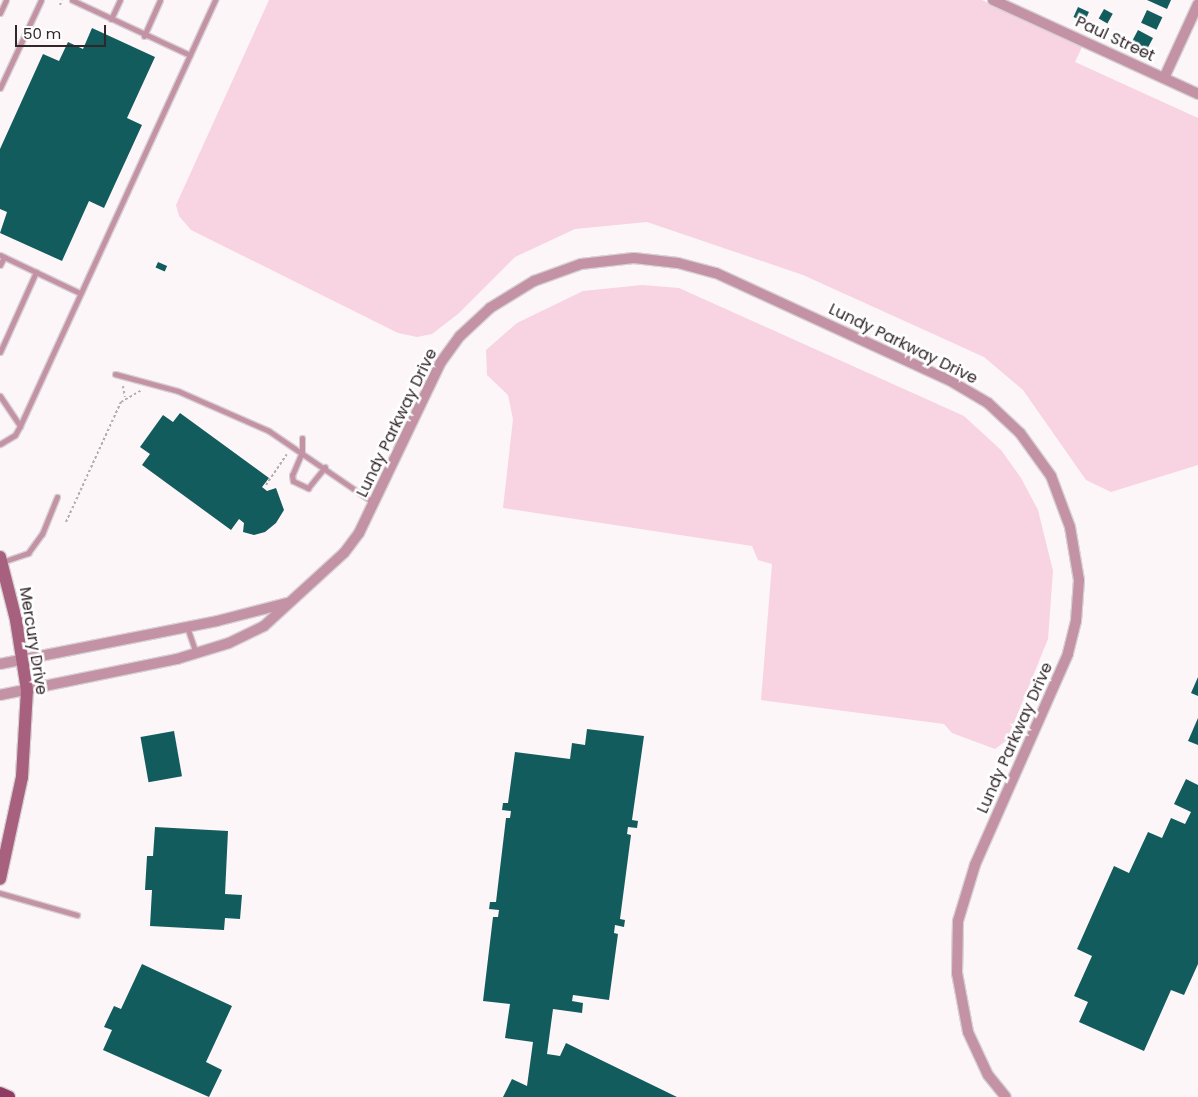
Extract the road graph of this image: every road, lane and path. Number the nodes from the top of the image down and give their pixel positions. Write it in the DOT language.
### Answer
graph roads {
  1 [pos="6,0"];
  2 [pos="41,0"];
  3 [pos="62,0"];
  4 [pos="72,0"];
  5 [pos="120,0"];
  6 [pos="160,0"];
  7 [pos="215,0"];
  8 [pos="994,0"];
  9 [pos="81,2"];
  10 [pos="60,4"];
  11 [pos="1198,4"];
  12 [pos="0,13"];
  13 [pos="111,19"];
  14 [pos="144,36"];
  15 [pos="190,55"];
  16 [pos="1164,78"];
  17 [pos="0,88"];
  18 [pos="1198,94"];
  19 [pos="2,256"];
  20 [pos="0,265"];
  21 [pos="36,272"];
  22 [pos="80,293"];
  23 [pos="0,352"];
  24 [pos="115,374"];
  25 [pos="123,386"];
  26 [pos="146,389"];
  27 [pos="0,396"];
  28 [pos="126,397"];
  29 [pos="20,426"];
  30 [pos="302,438"];
  31 [pos="0,444"];
  32 [pos="284,449"];
  33 [pos="302,452"];
  34 [pos="325,467"];
  35 [pos="266,485"];
  36 [pos="57,497"];
  37 [pos="375,504"];
  38 [pos="66,522"];
  39 [pos="1,560"];
  40 [pos="291,602"];
  41 [pos="187,626"];
  42 [pos="196,654"];
  43 [pos="22,659"];
  44 [pos="0,664"];
  45 [pos="27,690"];
  46 [pos="0,695"];
  47 [pos="0,879"];
  48 [pos="0,893"];
  49 [pos="77,915"];
  50 [pos="0,1093"];
  51 [pos="9,1097"];
  52 [pos="1006,1097"];
  1 -- 12 [label="lane"];
  2 -- 17 [label="lane"];
  3 -- 10 [label="path"];
  4 -- 9 [label="lane"];
  5 -- 13 [label="lane"];
  6 -- 14 [label="lane"];
  7 -- 15 [label="lane"];
  8 -- 16 [label="street, Paul Street"];
  9 -- 13 [label="lane"];
  11 -- 16 [label="street"];
  13 -- 14 [label="lane"];
  14 -- 15 [label="lane"];
  15 -- 22 [label="lane"];
  16 -- 18 [label="street, Paul Street"];
  19 -- 20 [label="lane"];
  19 -- 21 [label="lane"];
  21 -- 22 [label="lane"];
  21 -- 23 [label="lane"];
  22 -- 29 [label="lane"];
  24 -- 33 [label="lane"];
  25 -- 28 [label="path"];
  26 -- 28 [label="path"];
  27 -- 29 [label="lane"];
  28 -- 38 [label="path"];
  29 -- 31 [label="lane"];
  30 -- 33 [label="lane"];
  32 -- 35 [label="path"];
  33 -- 34 [label="lane"];
  33 -- 34 [label="lane"];
  34 -- 37 [label="lane"];
  36 -- 39 [label="lane"];
  37 -- 40 [label="street, Lundy Parkway Drive"];
  37 -- 52 [label="street, Lundy Parkway Drive"];
  39 -- 43 [label="street, Mercury Drive"];
  40 -- 41 [label="street, Lundy Parkway Drive"];
  40 -- 42 [label="street, Lundy Parkway Drive"];
  41 -- 42 [label="lane"];
  41 -- 43 [label="street, Lundy Parkway Drive"];
  42 -- 45 [label="street, Lundy Parkway Drive"];
  43 -- 44 [label="street, Lundy Parkway Drive"];
  43 -- 45 [label="street, Mercury Drive"];
  45 -- 46 [label="street, Lundy Parkway Drive"];
  45 -- 47 [label="street, Mercury Drive"];
  48 -- 49 [label="lane"];
  50 -- 51 [label="main road"];
}
